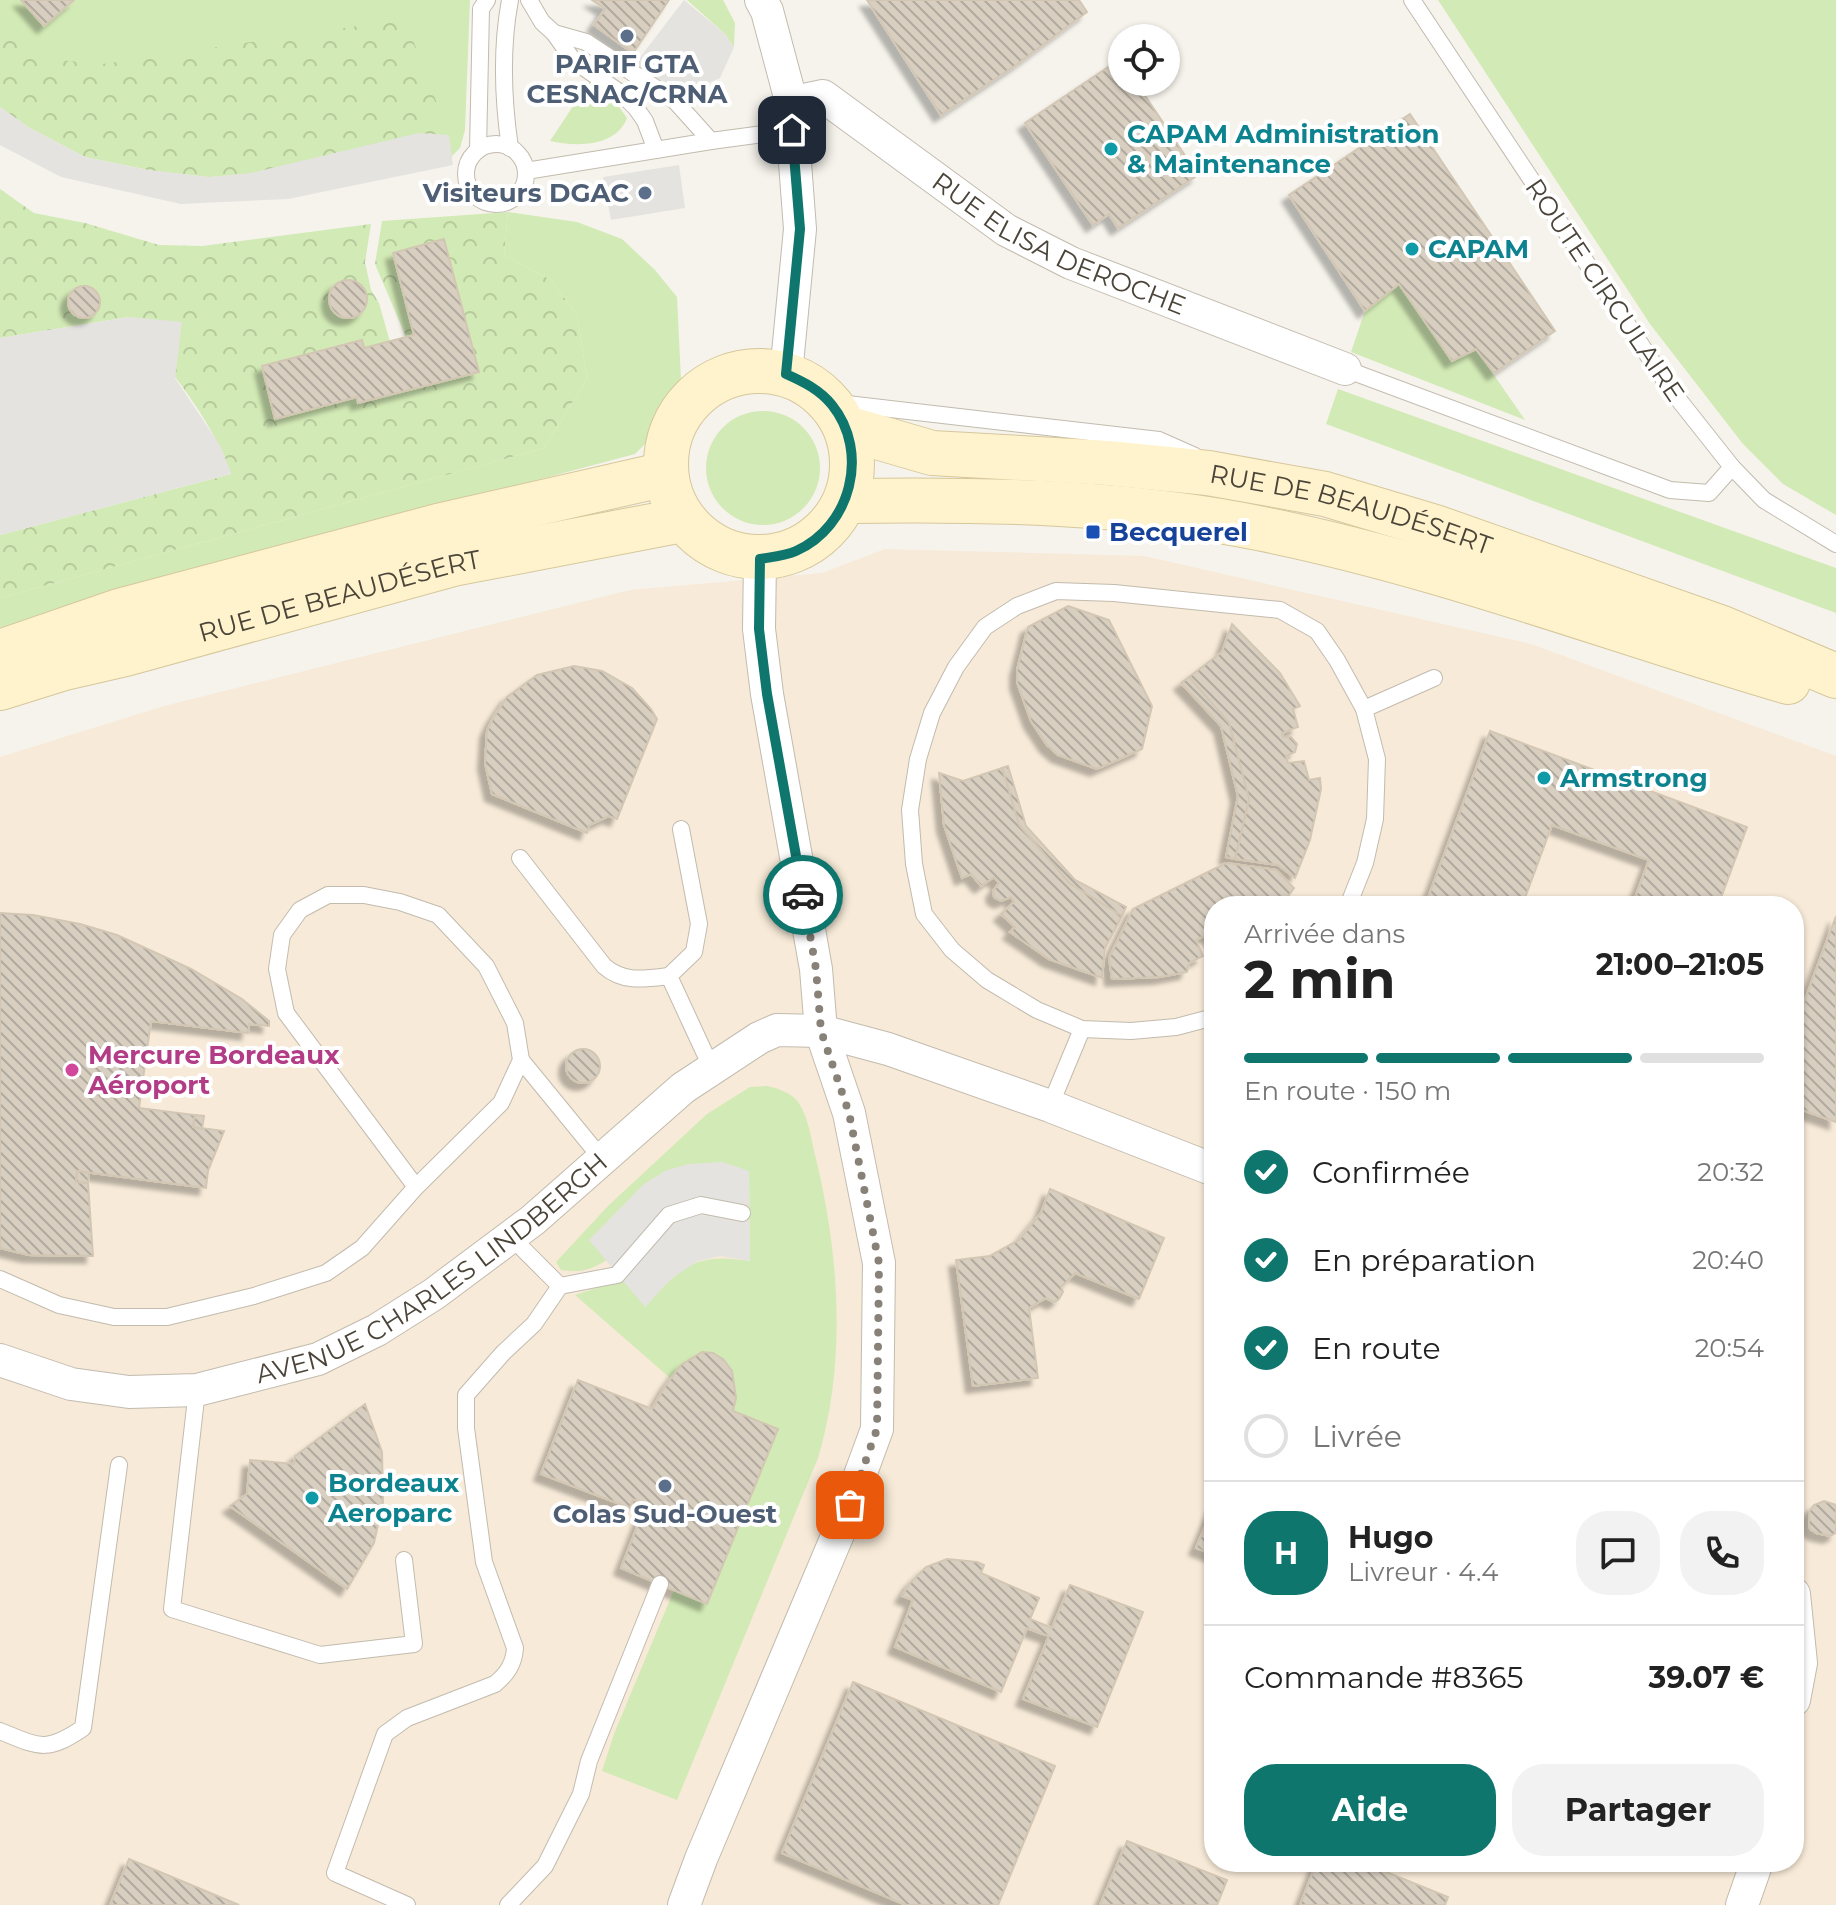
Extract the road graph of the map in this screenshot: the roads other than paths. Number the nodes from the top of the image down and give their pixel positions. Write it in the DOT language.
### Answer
graph roads {
  1 [pos="487,0"];
  2 [pos="510,0"];
  3 [pos="529,0"];
  4 [pos="761,0"];
  5 [pos="1412,0"];
  6 [pos="554,33"];
  7 [pos="791,117"];
  8 [pos="711,141"];
  9 [pos="510,148"];
  10 [pos="478,150"];
  11 [pos="656,150"];
  12 [pos="526,171"];
  13 [pos="1345,369"];
  14 [pos="786,374"];
  15 [pos="838,415"];
  16 [pos="1732,467"];
  17 [pos="666,474"];
  18 [pos="846,501"];
  19 [pos="683,520"];
  20 [pos="1836,544"];
  21 [pos="760,559"];
  22 [pos="0,652"];
  23 [pos="1836,676"];
  24 [pos="1434,678"];
  25 [pos="0,688"];
  26 [pos="1836,696"];
  27 [pos="1364,709"];
  28 [pos="681,829"];
  29 [pos="520,858"];
  30 [pos="1352,896"];
  31 [pos="669,976"];
  32 [pos="1204,1021"];
  33 [pos="1082,1029"];
  34 [pos="821,1031"];
  35 [pos="521,1060"];
  36 [pos="712,1069"];
  37 [pos="1050,1106"];
  38 [pos="602,1159"];
  39 [pos="1204,1166"];
  40 [pos="416,1187"];
  41 [pos="742,1213"];
  42 [pos="511,1237"];
  43 [pos="0,1279"];
  44 [pos="560,1286"];
  45 [pos="0,1360"];
  46 [pos="197,1390"];
  47 [pos="119,1465"];
  48 [pos="404,1560"];
  49 [pos="660,1584"];
  50 [pos="0,1731"];
  51 [pos="1754,1872"];
  52 [pos="407,1905"];
  53 [pos="508,1905"];
  54 [pos="684,1905"];
  55 [pos="1742,1905"];
  1 -- 10 [label="lane"];
  2 -- 9 [label="lane"];
  3 -- 6 [label="lane"];
  4 -- 7 [label="street"];
  5 -- 16 [label="lane, ROUTE CIRCULAIRE"];
  6 -- 8 [label="lane"];
  6 -- 11 [label="lane"];
  7 -- 8 [label="lane"];
  7 -- 13 [label="street, RUE ELISA DEROCHE"];
  7 -- 14 [label="street"];
  8 -- 11 [label="lane"];
  9 -- 10 [label="lane"];
  9 -- 12 [label="lane"];
  10 -- 12 [label="lane"];
  11 -- 12 [label="lane"];
  13 -- 16 [label="lane"];
  14 -- 15 [label="main road, RUE DE BEAUDÉSERT"];
  14 -- 17 [label="main road, RUE DE BEAUDÉSERT"];
  15 -- 18 [label="main road, RUE DE BEAUDÉSERT"];
  15 -- 23 [label="main road, RUE DE BEAUDÉSERT"];
  16 -- 20 [label="lane, ROUTE CIRCULAIRE"];
  17 -- 19 [label="main road, RUE DE BEAUDÉSERT"];
  17 -- 22 [label="main road, RUE DE BEAUDÉSERT"];
  18 -- 21 [label="main road, RUE DE BEAUDÉSERT"];
  18 -- 26 [label="main road, RUE DE BEAUDÉSERT"];
  19 -- 21 [label="main road, RUE DE BEAUDÉSERT"];
  19 -- 25 [label="main road, RUE DE BEAUDÉSERT"];
  21 -- 34 [label="street"];
  24 -- 27 [label="lane"];
  27 -- 30 [label="lane"];
  27 -- 33 [label="lane"];
  28 -- 31 [label="lane"];
  29 -- 31 [label="lane"];
  31 -- 36 [label="lane"];
  32 -- 33 [label="lane"];
  33 -- 37 [label="lane"];
  34 -- 36 [label="street, AVENUE CHARLES LINDBERGH"];
  34 -- 37 [label="street, AVENUE CHARLES LINDBERGH"];
  34 -- 54 [label="street"];
  35 -- 38 [label="lane"];
  35 -- 40 [label="lane"];
  35 -- 40 [label="lane"];
  36 -- 38 [label="street, AVENUE CHARLES LINDBERGH"];
  37 -- 39 [label="street, AVENUE CHARLES LINDBERGH"];
  38 -- 42 [label="street, AVENUE CHARLES LINDBERGH"];
  40 -- 43 [label="lane"];
  41 -- 44 [label="lane"];
  42 -- 44 [label="lane"];
  42 -- 46 [label="street, AVENUE CHARLES LINDBERGH"];
  44 -- 52 [label="lane"];
  45 -- 46 [label="street, AVENUE CHARLES LINDBERGH"];
  46 -- 48 [label="lane"];
  47 -- 50 [label="lane"];
  49 -- 53 [label="lane"];
  51 -- 55 [label="street"];
}
